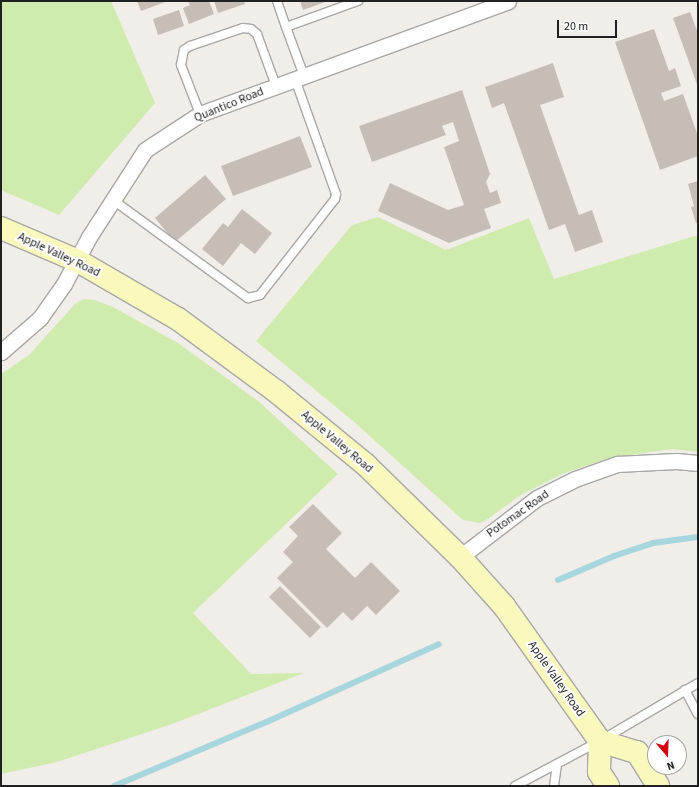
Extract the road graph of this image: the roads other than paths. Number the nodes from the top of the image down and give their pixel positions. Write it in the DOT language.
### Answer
graph roads {
  1 [pos="277,1"];
  2 [pos="358,1"];
  3 [pos="508,1"];
  4 [pos="286,27"];
  5 [pos="300,78"];
  6 [pos="276,86"];
  7 [pos="200,114"];
  8 [pos="113,200"];
  9 [pos="1,228"];
  10 [pos="78,261"];
  11 [pos="1,352"];
  12 [pos="698,463"];
  13 [pos="460,557"];
  14 [pos="698,683"];
  15 [pos="685,690"];
  16 [pos="698,714"];
  17 [pos="600,741"];
  18 [pos="556,764"];
  19 [pos="515,786"];
  20 [pos="554,786"];
  21 [pos="608,786"];
  22 [pos="658,786"];
  1 -- 4 [label="lane"];
  2 -- 4 [label="lane"];
  3 -- 5 [label="street, Quantico Road"];
  4 -- 5 [label="lane"];
  5 -- 6 [label="street, Quantico Road"];
  5 -- 8 [label="lane"];
  6 -- 7 [label="street, Quantico Road"];
  6 -- 7 [label="lane"];
  7 -- 8 [label="street, Quantico Road"];
  8 -- 10 [label="street, Quantico Road"];
  9 -- 10 [label="main road, Apple Valley Road"];
  10 -- 11 [label="street, Quantico Road"];
  10 -- 13 [label="main road, Apple Valley Road"];
  12 -- 13 [label="street, Potomac Road"];
  13 -- 17 [label="main road, Apple Valley Road"];
  14 -- 15 [label="lane"];
  15 -- 16 [label="lane"];
  15 -- 17 [label="lane"];
  17 -- 18 [label="lane"];
  17 -- 21 [label="main road"];
  17 -- 22 [label="main road"];
  18 -- 19 [label="lane"];
  18 -- 20 [label="lane"];
}
